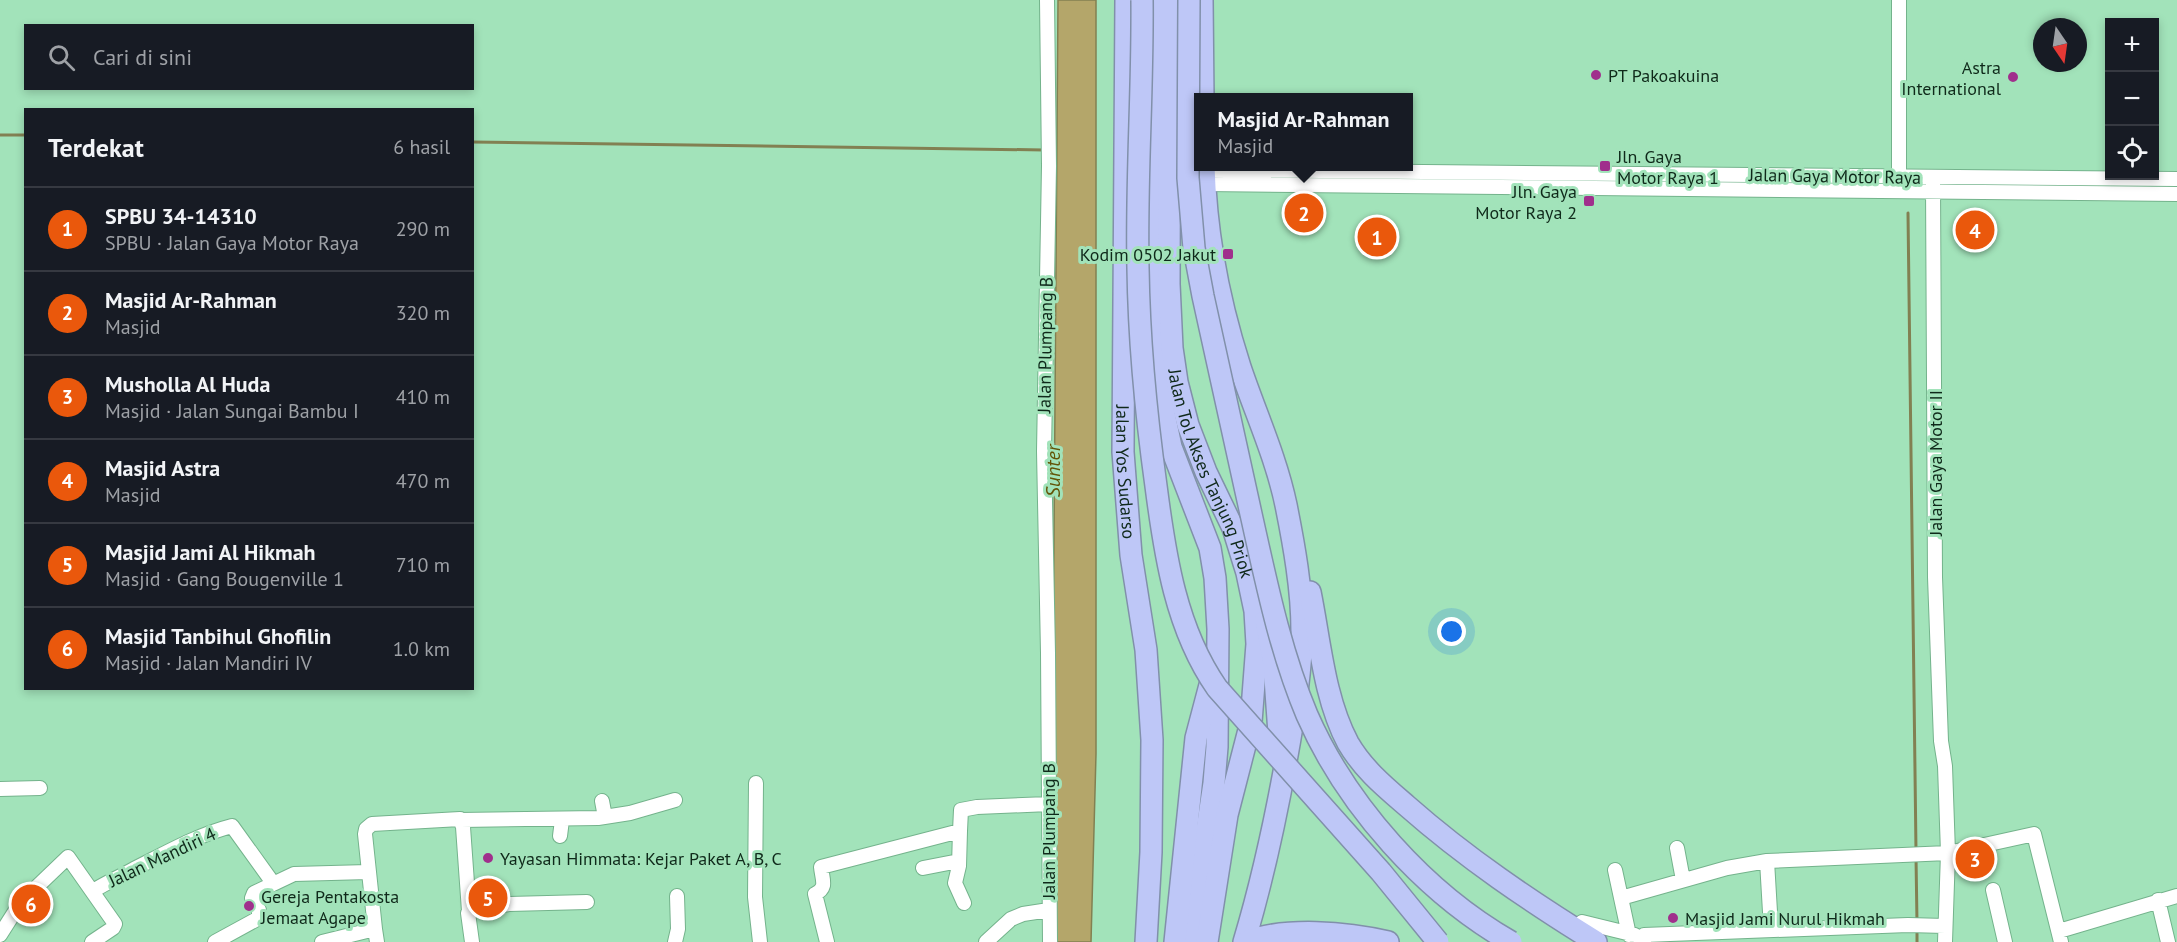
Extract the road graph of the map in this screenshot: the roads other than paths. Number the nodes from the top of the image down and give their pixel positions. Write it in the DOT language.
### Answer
graph roads {
  1 [pos="1047,0"];
  2 [pos="1126,0"];
  3 [pos="1142,0"];
  4 [pos="1153,0"];
  5 [pos="1170,0"];
  6 [pos="1190,0"];
  7 [pos="1202,0"];
  8 [pos="1899,0"];
  9 [pos="1203,93"];
  10 [pos="1204,173"];
  11 [pos="1160,177"];
  12 [pos="1933,177"];
  13 [pos="2047,178"];
  14 [pos="2177,179"];
  15 [pos="1899,184"];
  16 [pos="1933,191"];
  17 [pos="2047,193"];
  18 [pos="2177,194"];
  19 [pos="1286,504"];
  20 [pos="1247,573"];
  21 [pos="1217,658"];
  22 [pos="756,783"];
  23 [pos="40,788"];
  24 [pos="0,789"];
  25 [pos="602,801"];
  26 [pos="1049,804"];
  27 [pos="674,805"];
  28 [pos="605,817"];
  29 [pos="461,820"];
  30 [pos="562,820"];
  31 [pos="1276,821"];
  32 [pos="960,831"];
  33 [pos="560,836"];
  34 [pos="1677,848"];
  35 [pos="1948,853"];
  36 [pos="959,861"];
  37 [pos="1767,861"];
  38 [pos="923,868"];
  39 [pos="1615,870"];
  40 [pos="368,872"];
  41 [pos="1683,880"];
  42 [pos="273,883"];
  43 [pos="1993,890"];
  44 [pos="93,891"];
  45 [pos="677,896"];
  46 [pos="2177,896"];
  47 [pos="1621,898"];
  48 [pos="2158,900"];
  49 [pos="587,902"];
  50 [pos="964,903"];
  51 [pos="1049,910"];
  52 [pos="469,912"];
  53 [pos="1581,922"];
  54 [pos="1945,926"];
  55 [pos="1771,929"];
  56 [pos="0,935"];
  57 [pos="1629,935"];
  58 [pos="2060,936"];
  59 [pos="376,937"];
  60 [pos="1644,939"];
  61 [pos="11,942"];
  62 [pos="92,942"];
  63 [pos="215,942"];
  64 [pos="322,942"];
  65 [pos="472,942"];
  66 [pos="675,942"];
  67 [pos="760,942"];
  68 [pos="827,942"];
  69 [pos="986,942"];
  70 [pos="1050,942"];
  71 [pos="1146,942"];
  72 [pos="1175,942"];
  73 [pos="1190,942"];
  74 [pos="1207,942"];
  75 [pos="1245,942"];
  76 [pos="1388,942"];
  77 [pos="1438,942"];
  78 [pos="1511,942"];
  79 [pos="1596,942"];
  80 [pos="1945,942"];
  81 [pos="2005,942"];
  82 [pos="2168,942"];
  1 -- 26 [label="street, Jalan Plumpang B"];
  2 -- 71 [label="highway, Jalan Yos Sudarso"];
  3 -- 77 [label="highway, bridge"];
  4 -- 11 [label="highway, Jalan Tol Akses Tanjung Priok"];
  5 -- 11 [label="highway, Jalan Tol Akses Tanjung Priok"];
  6 -- 78 [label="highway, bridge"];
  7 -- 9 [label="highway"];
  8 -- 15 [label="street"];
  10 -- 15 [label="street, Jalan Gaya Motor Raya"];
  10 -- 19 [label="highway"];
  11 -- 20 [label="highway, Jalan Tol Akses Tanjung Priok"];
  11 -- 21 [label="highway, Jalan Tol Akses Tanjung Priok"];
  12 -- 13 [label="street, Jalan Gaya Motor Raya"];
  12 -- 15 [label="street, Jalan Gaya Motor Raya"];
  12 -- 16 [label="street, Jalan Gaya Motor II"];
  13 -- 14 [label="street, Jalan Gaya Motor Raya"];
  13 -- 17 [label="street"];
  15 -- 16 [label="street, Jalan Gaya Motor Raya"];
  16 -- 17 [label="street, Jalan Gaya Motor Raya"];
  16 -- 35 [label="street, Jalan Gaya Motor II"];
  17 -- 18 [label="street, Jalan Gaya Motor Raya"];
  19 -- 31 [label="highway"];
  19 -- 79 [label="highway"];
  20 -- 31 [label="highway"];
  20 -- 74 [label="highway, Jalan Tol Akses Tanjung Priok"];
  21 -- 72 [label="highway"];
  21 -- 73 [label="highway, Jalan Tol Akses Tanjung Priok"];
  22 -- 67 [label="street"];
  23 -- 24 [label="street"];
  25 -- 28 [label="street"];
  26 -- 32 [label="street"];
  26 -- 51 [label="street, Jalan Plumpang B"];
  27 -- 28 [label="street"];
  28 -- 30 [label="street"];
  29 -- 30 [label="street"];
  29 -- 40 [label="street"];
  29 -- 52 [label="street"];
  30 -- 33 [label="street"];
  31 -- 75 [label="highway"];
  32 -- 36 [label="street"];
  32 -- 68 [label="street"];
  34 -- 41 [label="street"];
  35 -- 37 [label="street"];
  35 -- 54 [label="street, Jalan Gaya Motor II"];
  35 -- 58 [label="street"];
  36 -- 38 [label="street"];
  36 -- 50 [label="street"];
  37 -- 41 [label="street"];
  37 -- 55 [label="street"];
  39 -- 47 [label="street"];
  40 -- 42 [label="street"];
  40 -- 59 [label="street"];
  41 -- 47 [label="street"];
  42 -- 44 [label="street, Jalan Mandiri 4"];
  42 -- 63 [label="street"];
  43 -- 81 [label="street"];
  44 -- 56 [label="street"];
  44 -- 62 [label="street, Jalan Mandiri 4"];
  45 -- 66 [label="street"];
  46 -- 48 [label="street"];
  47 -- 57 [label="street"];
  48 -- 58 [label="street"];
  48 -- 82 [label="street"];
  49 -- 52 [label="street"];
  51 -- 69 [label="street"];
  51 -- 70 [label="street, Jalan Plumpang B"];
  52 -- 65 [label="street"];
  53 -- 57 [label="street"];
  54 -- 55 [label="street"];
  54 -- 80 [label="street, Jalan Gaya Motor II"];
  55 -- 60 [label="street"];
  56 -- 61 [label="street"];
  57 -- 60 [label="street"];
  59 -- 64 [label="street"];
  75 -- 76 [label="highway"];
}
